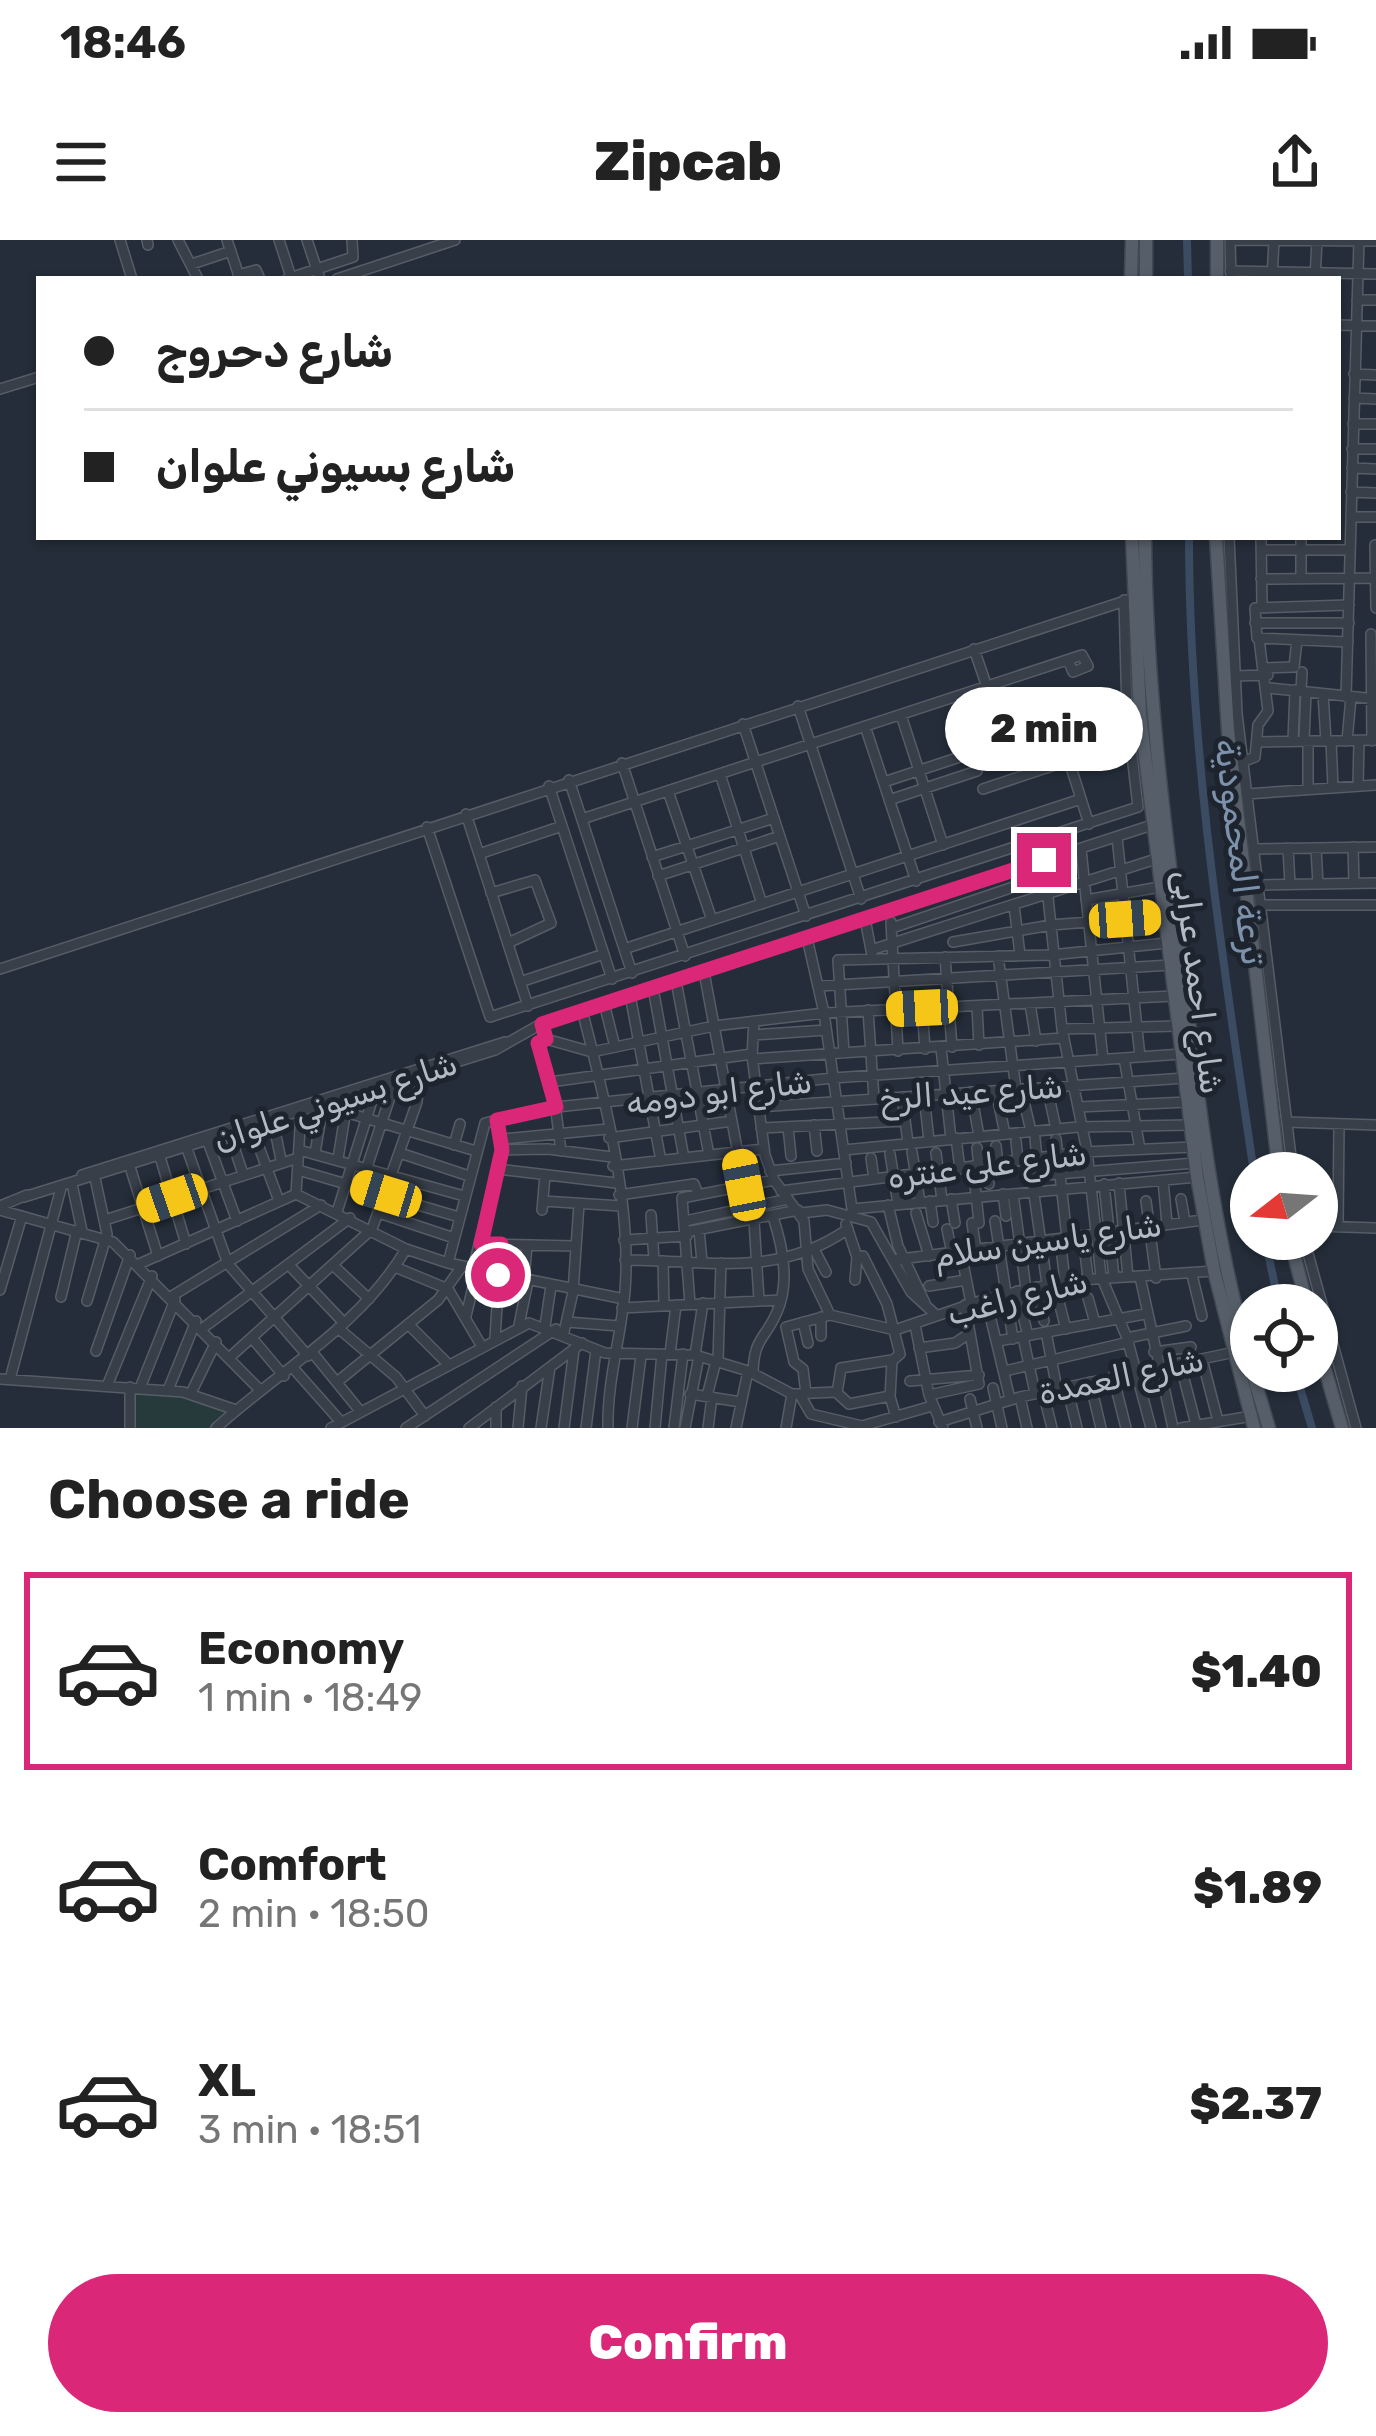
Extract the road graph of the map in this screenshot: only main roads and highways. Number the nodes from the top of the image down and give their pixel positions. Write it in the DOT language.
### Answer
graph roads {
  1 [pos="1132,240"];
  2 [pos="1146,240"];
  3 [pos="1217,240"];
  4 [pos="1131,276"];
  5 [pos="1146,276"];
  6 [pos="1217,276"];
  7 [pos="1132,540"];
  8 [pos="1145,540"];
  9 [pos="1216,540"];
  10 [pos="1277,1152"];
  11 [pos="1231,1284"];
  12 [pos="1259,1392"];
  13 [pos="1332,1392"];
  14 [pos="1253,1422"];
  15 [pos="1269,1428"];
  16 [pos="1342,1428"];
  1 -- 4 [label="main road"];
  2 -- 5 [label="main road"];
  3 -- 6 [label="main road"];
  7 -- 14 [label="main road, شارع احمد عرابى"];
  8 -- 11 [label="main road, شارع احمد عرابى"];
  9 -- 10 [label="main road"];
  12 -- 15 [label="main road, شارع احمد عرابى"];
  13 -- 16 [label="main road"];
}
